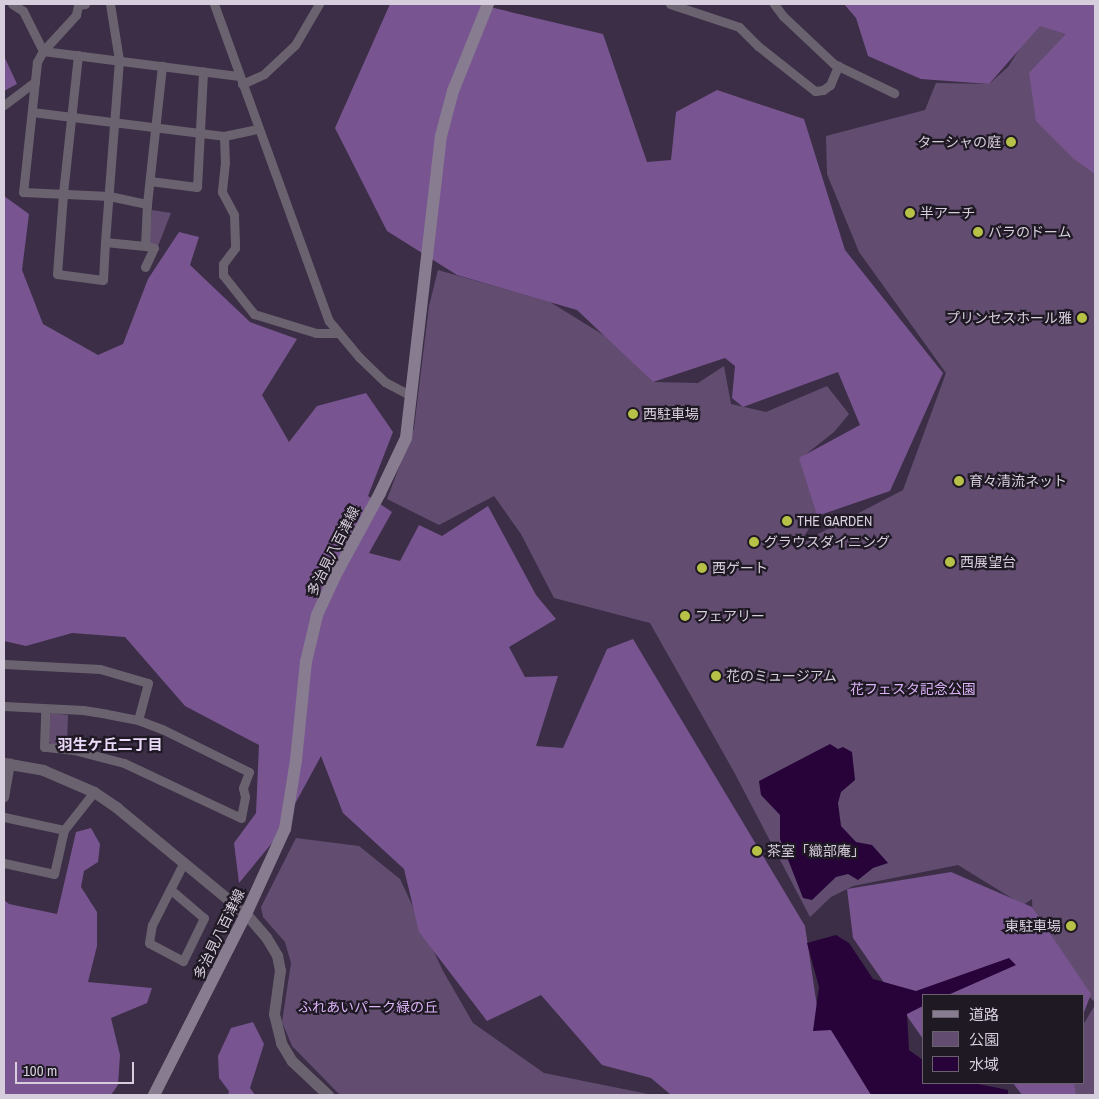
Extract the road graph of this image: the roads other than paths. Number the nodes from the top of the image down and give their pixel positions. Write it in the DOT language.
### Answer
graph roads {
  1 [pos="12,4"];
  2 [pos="85,4"];
  3 [pos="110,4"];
  4 [pos="214,4"];
  5 [pos="319,4"];
  6 [pos="488,4"];
  7 [pos="670,4"];
  8 [pos="774,4"];
  9 [pos="43,51"];
  10 [pos="78,55"];
  11 [pos="119,60"];
  12 [pos="162,66"];
  13 [pos="838,66"];
  14 [pos="203,71"];
  15 [pos="240,80"];
  16 [pos="35,82"];
  17 [pos="894,93"];
  18 [pos="4,106"];
  19 [pos="32,112"];
  20 [pos="71,117"];
  21 [pos="115,122"];
  22 [pos="155,127"];
  23 [pos="258,129"];
  24 [pos="198,133"];
  25 [pos="224,136"];
  26 [pos="150,181"];
  27 [pos="63,194"];
  28 [pos="109,196"];
  29 [pos="147,204"];
  30 [pos="106,242"];
  31 [pos="145,246"];
  32 [pos="145,268"];
  33 [pos="338,333"];
  34 [pos="411,396"];
  35 [pos="4,664"];
  36 [pos="4,706"];
  37 [pos="46,709"];
  38 [pos="138,720"];
  39 [pos="7,763"];
  40 [pos="94,792"];
  41 [pos="4,797"];
  42 [pos="4,818"];
  43 [pos="64,830"];
  44 [pos="4,863"];
  45 [pos="183,864"];
  46 [pos="170,890"];
  47 [pos="246,914"];
  48 [pos="154,1095"];
  49 [pos="328,1095"];
  1 -- 9 [label="street"];
  2 -- 9 [label="street"];
  3 -- 11 [label="street"];
  4 -- 15 [label="street"];
  5 -- 15 [label="street"];
  6 -- 34 [label="main road, 多治見八百津線"];
  7 -- 13 [label="street"];
  8 -- 13 [label="street"];
  9 -- 10 [label="street"];
  9 -- 16 [label="street"];
  10 -- 11 [label="street"];
  10 -- 20 [label="street"];
  11 -- 12 [label="street"];
  11 -- 21 [label="street"];
  12 -- 14 [label="street"];
  12 -- 22 [label="street"];
  13 -- 17 [label="street"];
  14 -- 15 [label="street"];
  14 -- 24 [label="street"];
  15 -- 23 [label="street"];
  16 -- 18 [label="street"];
  16 -- 19 [label="street"];
  19 -- 20 [label="street"];
  19 -- 27 [label="street"];
  20 -- 21 [label="street"];
  20 -- 27 [label="street"];
  21 -- 22 [label="street"];
  21 -- 28 [label="street"];
  22 -- 24 [label="street"];
  22 -- 26 [label="street"];
  23 -- 25 [label="street"];
  23 -- 33 [label="street"];
  24 -- 25 [label="street"];
  24 -- 26 [label="street"];
  25 -- 33 [label="street"];
  26 -- 29 [label="street"];
  27 -- 28 [label="street"];
  27 -- 30 [label="street"];
  28 -- 29 [label="street"];
  28 -- 30 [label="street"];
  29 -- 31 [label="street"];
  30 -- 31 [label="street"];
  31 -- 32 [label="street"];
  33 -- 34 [label="street"];
  34 -- 47 [label="main road, 多治見八百津線"];
  35 -- 38 [label="street"];
  36 -- 37 [label="street"];
  37 -- 38 [label="street"];
  37 -- 38 [label="street"];
  39 -- 40 [label="street"];
  39 -- 41 [label="street"];
  40 -- 43 [label="street"];
  40 -- 45 [label="street"];
  42 -- 43 [label="street"];
  43 -- 44 [label="street"];
  45 -- 46 [label="street"];
  45 -- 47 [label="street"];
  46 -- 46 [label="street"];
  47 -- 48 [label="main road, 多治見八百津線"];
  47 -- 49 [label="street"];
}
